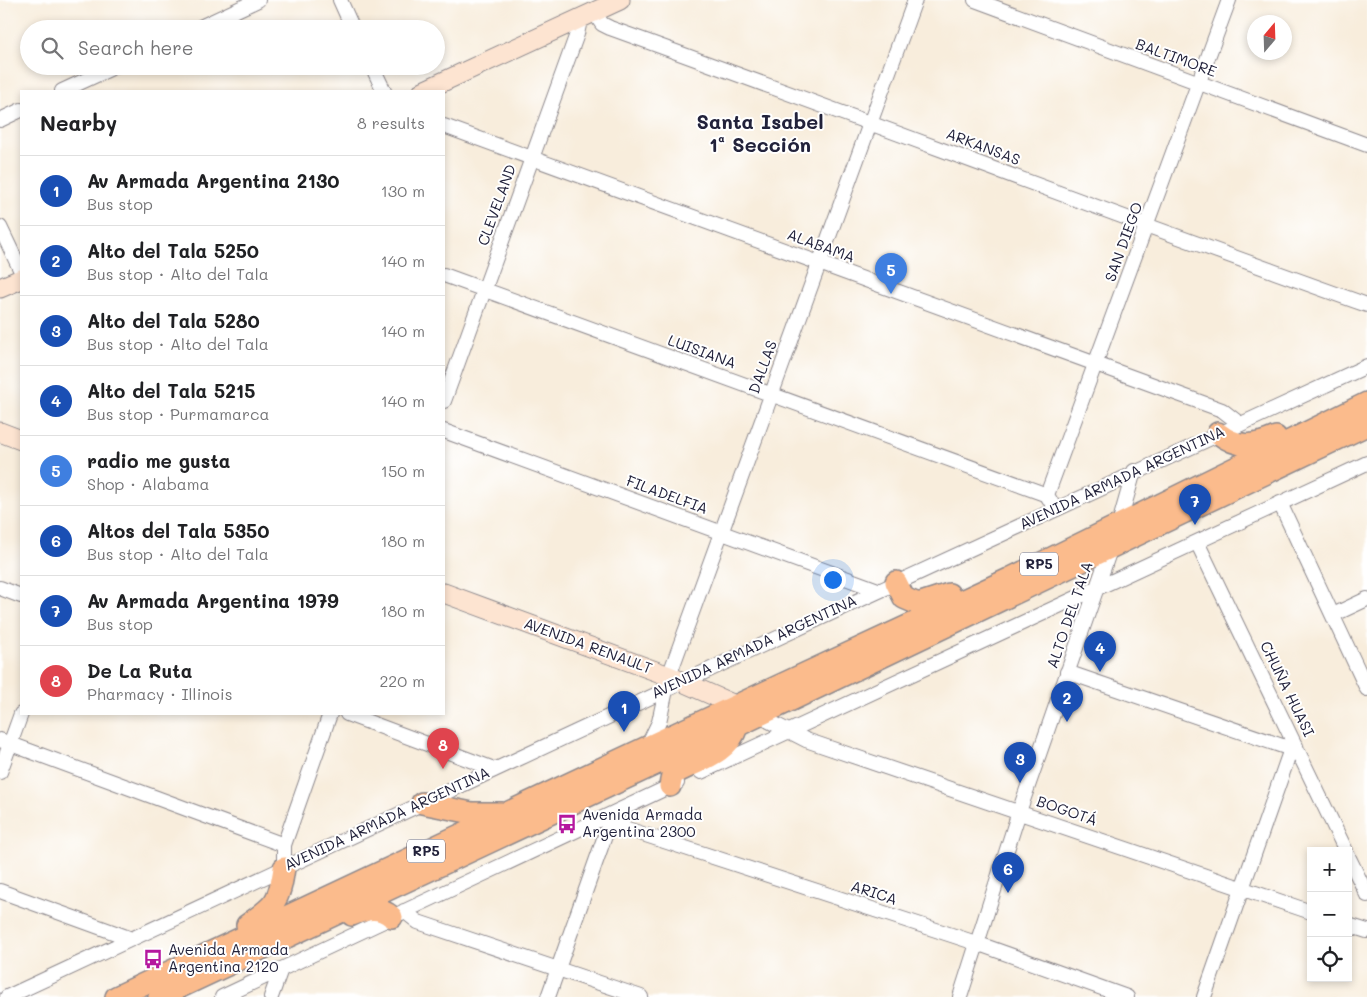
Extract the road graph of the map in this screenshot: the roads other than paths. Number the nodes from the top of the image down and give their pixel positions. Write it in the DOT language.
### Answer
graph roads {
  1 [pos="258,0"];
  2 [pos="340,0"];
  3 [pos="620,0"];
  4 [pos="916,0"];
  5 [pos="975,0"];
  6 [pos="1229,0"];
  7 [pos="585,16"];
  8 [pos="215,20"];
  9 [pos="350,20"];
  10 [pos="97,75"];
  11 [pos="376,75"];
  12 [pos="1199,84"];
  13 [pos="64,90"];
  14 [pos="384,90"];
  15 [pos="425,90"];
  16 [pos="20,110"];
  17 [pos="0,120"];
  18 [pos="872,123"];
  19 [pos="445,126"];
  20 [pos="1367,145"];
  21 [pos="532,157"];
  22 [pos="1147,226"];
  23 [pos="0,227"];
  24 [pos="818,263"];
  25 [pos="20,269"];
  26 [pos="445,275"];
  27 [pos="20,279"];
  28 [pos="0,288"];
  29 [pos="484,290"];
  30 [pos="1367,305"];
  31 [pos="1096,363"];
  32 [pos="1367,366"];
  33 [pos="770,394"];
  34 [pos="445,398"];
  35 [pos="1367,403"];
  36 [pos="1340,417"];
  37 [pos="1240,424"];
  38 [pos="1367,425"];
  39 [pos="445,431"];
  40 [pos="0,432"];
  41 [pos="1218,433"];
  42 [pos="20,440"];
  43 [pos="1367,463"];
  44 [pos="1134,471"];
  45 [pos="1047,495"];
  46 [pos="1280,503"];
  47 [pos="1055,509"];
  48 [pos="1119,524"];
  49 [pos="721,532"];
  50 [pos="1197,542"];
  51 [pos="1111,546"];
  52 [pos="1009,580"];
  53 [pos="887,586"];
  54 [pos="0,588"];
  55 [pos="1097,588"];
  56 [pos="445,594"];
  57 [pos="20,596"];
  58 [pos="1367,599"];
  59 [pos="1333,615"];
  60 [pos="1067,672"];
  61 [pos="672,682"];
  62 [pos="1367,689"];
  63 [pos="20,715"];
  64 [pos="330,715"];
  65 [pos="350,715"];
  66 [pos="736,716"];
  67 [pos="759,716"];
  68 [pos="791,730"];
  69 [pos="5,742"];
  70 [pos="647,747"];
  71 [pos="1294,747"];
  72 [pos="494,769"];
  73 [pos="0,772"];
  74 [pos="670,786"];
  75 [pos="422,803"];
  76 [pos="510,812"];
  77 [pos="1019,812"];
  78 [pos="611,818"];
  79 [pos="284,845"];
  80 [pos="1344,847"];
  81 [pos="1352,864"];
  82 [pos="284,868"];
  83 [pos="1242,888"];
  84 [pos="0,891"];
  85 [pos="1367,895"];
  86 [pos="1307,911"];
  87 [pos="398,914"];
  88 [pos="1352,926"];
  89 [pos="1367,931"];
  90 [pos="132,939"];
  91 [pos="979,944"];
  92 [pos="223,947"];
  93 [pos="263,948"];
  94 [pos="558,968"];
  95 [pos="281,969"];
  96 [pos="227,996"];
  97 [pos="7,997"];
  98 [pos="116,997"];
  99 [pos="159,997"];
  100 [pos="271,997"];
  101 [pos="548,997"];
  102 [pos="641,997"];
  103 [pos="960,997"];
  104 [pos="1126,997"];
  105 [pos="1204,997"];
  1 -- 8 [label="street"];
  2 -- 9 [label="street"];
  3 -- 7 [label="street"];
  4 -- 18 [label="street, DALLAS"];
  5 -- 12 [label="street, BALTIMORE"];
  6 -- 12 [label="street, SAN DIEGO"];
  7 -- 15 [label="street"];
  7 -- 18 [label="street, ARKANSAS"];
  7 -- 21 [label="street, CLEVELAND"];
  10 -- 13 [label="street"];
  11 -- 14 [label="street"];
  12 -- 20 [label="street, BALTIMORE"];
  12 -- 22 [label="street, SAN DIEGO"];
  16 -- 17 [label="street"];
  18 -- 22 [label="street, ARKANSAS"];
  18 -- 24 [label="street, DALLAS"];
  19 -- 21 [label="street, ALABAMA"];
  21 -- 24 [label="street, ALABAMA"];
  21 -- 29 [label="street, CLEVELAND"];
  22 -- 30 [label="street, ARKANSAS"];
  22 -- 31 [label="street, SAN DIEGO"];
  23 -- 25 [label="street"];
  24 -- 31 [label="street, ALABAMA"];
  24 -- 33 [label="street, DALLAS"];
  26 -- 29 [label="street, LUISIANA"];
  27 -- 28 [label="street"];
  29 -- 33 [label="street, LUISIANA"];
  29 -- 34 [label="street, CLEVELAND"];
  31 -- 37 [label="street, ALABAMA"];
  31 -- 45 [label="street, SAN DIEGO"];
  32 -- 37 [label="street, AVENIDA ARMADA ARGENTINA"];
  33 -- 45 [label="street, LUISIANA"];
  33 -- 49 [label="street, DALLAS"];
  35 -- 36 [label="main road, RP5"];
  36 -- 41 [label="main road"];
  36 -- 48 [label="main road, RP5"];
  37 -- 41 [label="street, AVENIDA ARMADA ARGENTINA"];
  38 -- 51 [label="main road, RP5"];
  39 -- 49 [label="street, FILADELFIA"];
  40 -- 42 [label="street"];
  41 -- 44 [label="street, AVENIDA ARMADA ARGENTINA"];
  43 -- 46 [label="street"];
  44 -- 47 [label="street, AVENIDA ARMADA ARGENTINA"];
  44 -- 48 [label="street, ALTO DEL TALA"];
  45 -- 47 [label="street"];
  46 -- 50 [label="street"];
  46 -- 59 [label="street"];
  47 -- 53 [label="street, AVENIDA ARMADA ARGENTINA"];
  48 -- 51 [label="street, ALTO DEL TALA"];
  48 -- 52 [label="main road, RP5"];
  49 -- 53 [label="street, FILADELFIA"];
  49 -- 61 [label="street, DALLAS"];
  50 -- 55 [label="street"];
  50 -- 71 [label="street, CHUÑA HUASI"];
  51 -- 55 [label="street, ALTO DEL TALA"];
  51 -- 67 [label="main road, RP5"];
  52 -- 53 [label="main road"];
  52 -- 66 [label="main road, RP5"];
  53 -- 61 [label="street, AVENIDA ARMADA ARGENTINA"];
  54 -- 57 [label="street"];
  55 -- 60 [label="street, ALTO DEL TALA"];
  55 -- 68 [label="street"];
  56 -- 61 [label="street, AVENIDA RENAULT"];
  58 -- 59 [label="street"];
  59 -- 62 [label="street"];
  60 -- 71 [label="street"];
  60 -- 77 [label="street, ALTO DEL TALA"];
  61 -- 66 [label="street, AVENIDA RENAULT"];
  61 -- 70 [label="street, DALLAS"];
  61 -- 72 [label="street, AVENIDA ARMADA ARGENTINA"];
  63 -- 69 [label="street"];
  64 -- 79 [label="street"];
  65 -- 72 [label="street"];
  66 -- 67 [label="main road, RP5"];
  66 -- 70 [label="main road, RP5"];
  66 -- 74 [label="main road"];
  66 -- 93 [label="main road, RP5"];
  67 -- 68 [label="street, BOGOTÁ"];
  68 -- 74 [label="street"];
  68 -- 77 [label="street, BOGOTÁ"];
  69 -- 73 [label="street"];
  69 -- 79 [label="street"];
  70 -- 76 [label="main road, RP5"];
  71 -- 80 [label="street, CHUÑA HUASI"];
  71 -- 83 [label="street"];
  72 -- 75 [label="street, AVENIDA ARMADA ARGENTINA"];
  74 -- 78 [label="street"];
  75 -- 76 [label="main road"];
  75 -- 82 [label="street, AVENIDA ARMADA ARGENTINA"];
  76 -- 92 [label="main road, RP5"];
  77 -- 83 [label="street, BOGOTÁ"];
  77 -- 91 [label="street, ALTO DEL TALA"];
  78 -- 87 [label="street"];
  78 -- 91 [label="street, ARICA"];
  78 -- 94 [label="street"];
  79 -- 82 [label="street"];
  81 -- 85 [label="street"];
  82 -- 90 [label="street, AVENIDA ARMADA ARGENTINA"];
  82 -- 92 [label="main road"];
  83 -- 86 [label="street, BOGOTÁ"];
  83 -- 105 [label="street"];
  84 -- 90 [label="street"];
  87 -- 93 [label="main road"];
  87 -- 94 [label="street"];
  87 -- 95 [label="street"];
  88 -- 89 [label="street"];
  90 -- 97 [label="street, AVENIDA ARMADA ARGENTINA"];
  91 -- 103 [label="street, ALTO DEL TALA"];
  91 -- 104 [label="street, ARICA"];
  92 -- 98 [label="main road, RP5"];
  93 -- 99 [label="main road, RP5"];
  94 -- 101 [label="street"];
  94 -- 102 [label="street"];
  95 -- 96 [label="street"];
  95 -- 100 [label="street"];
}
